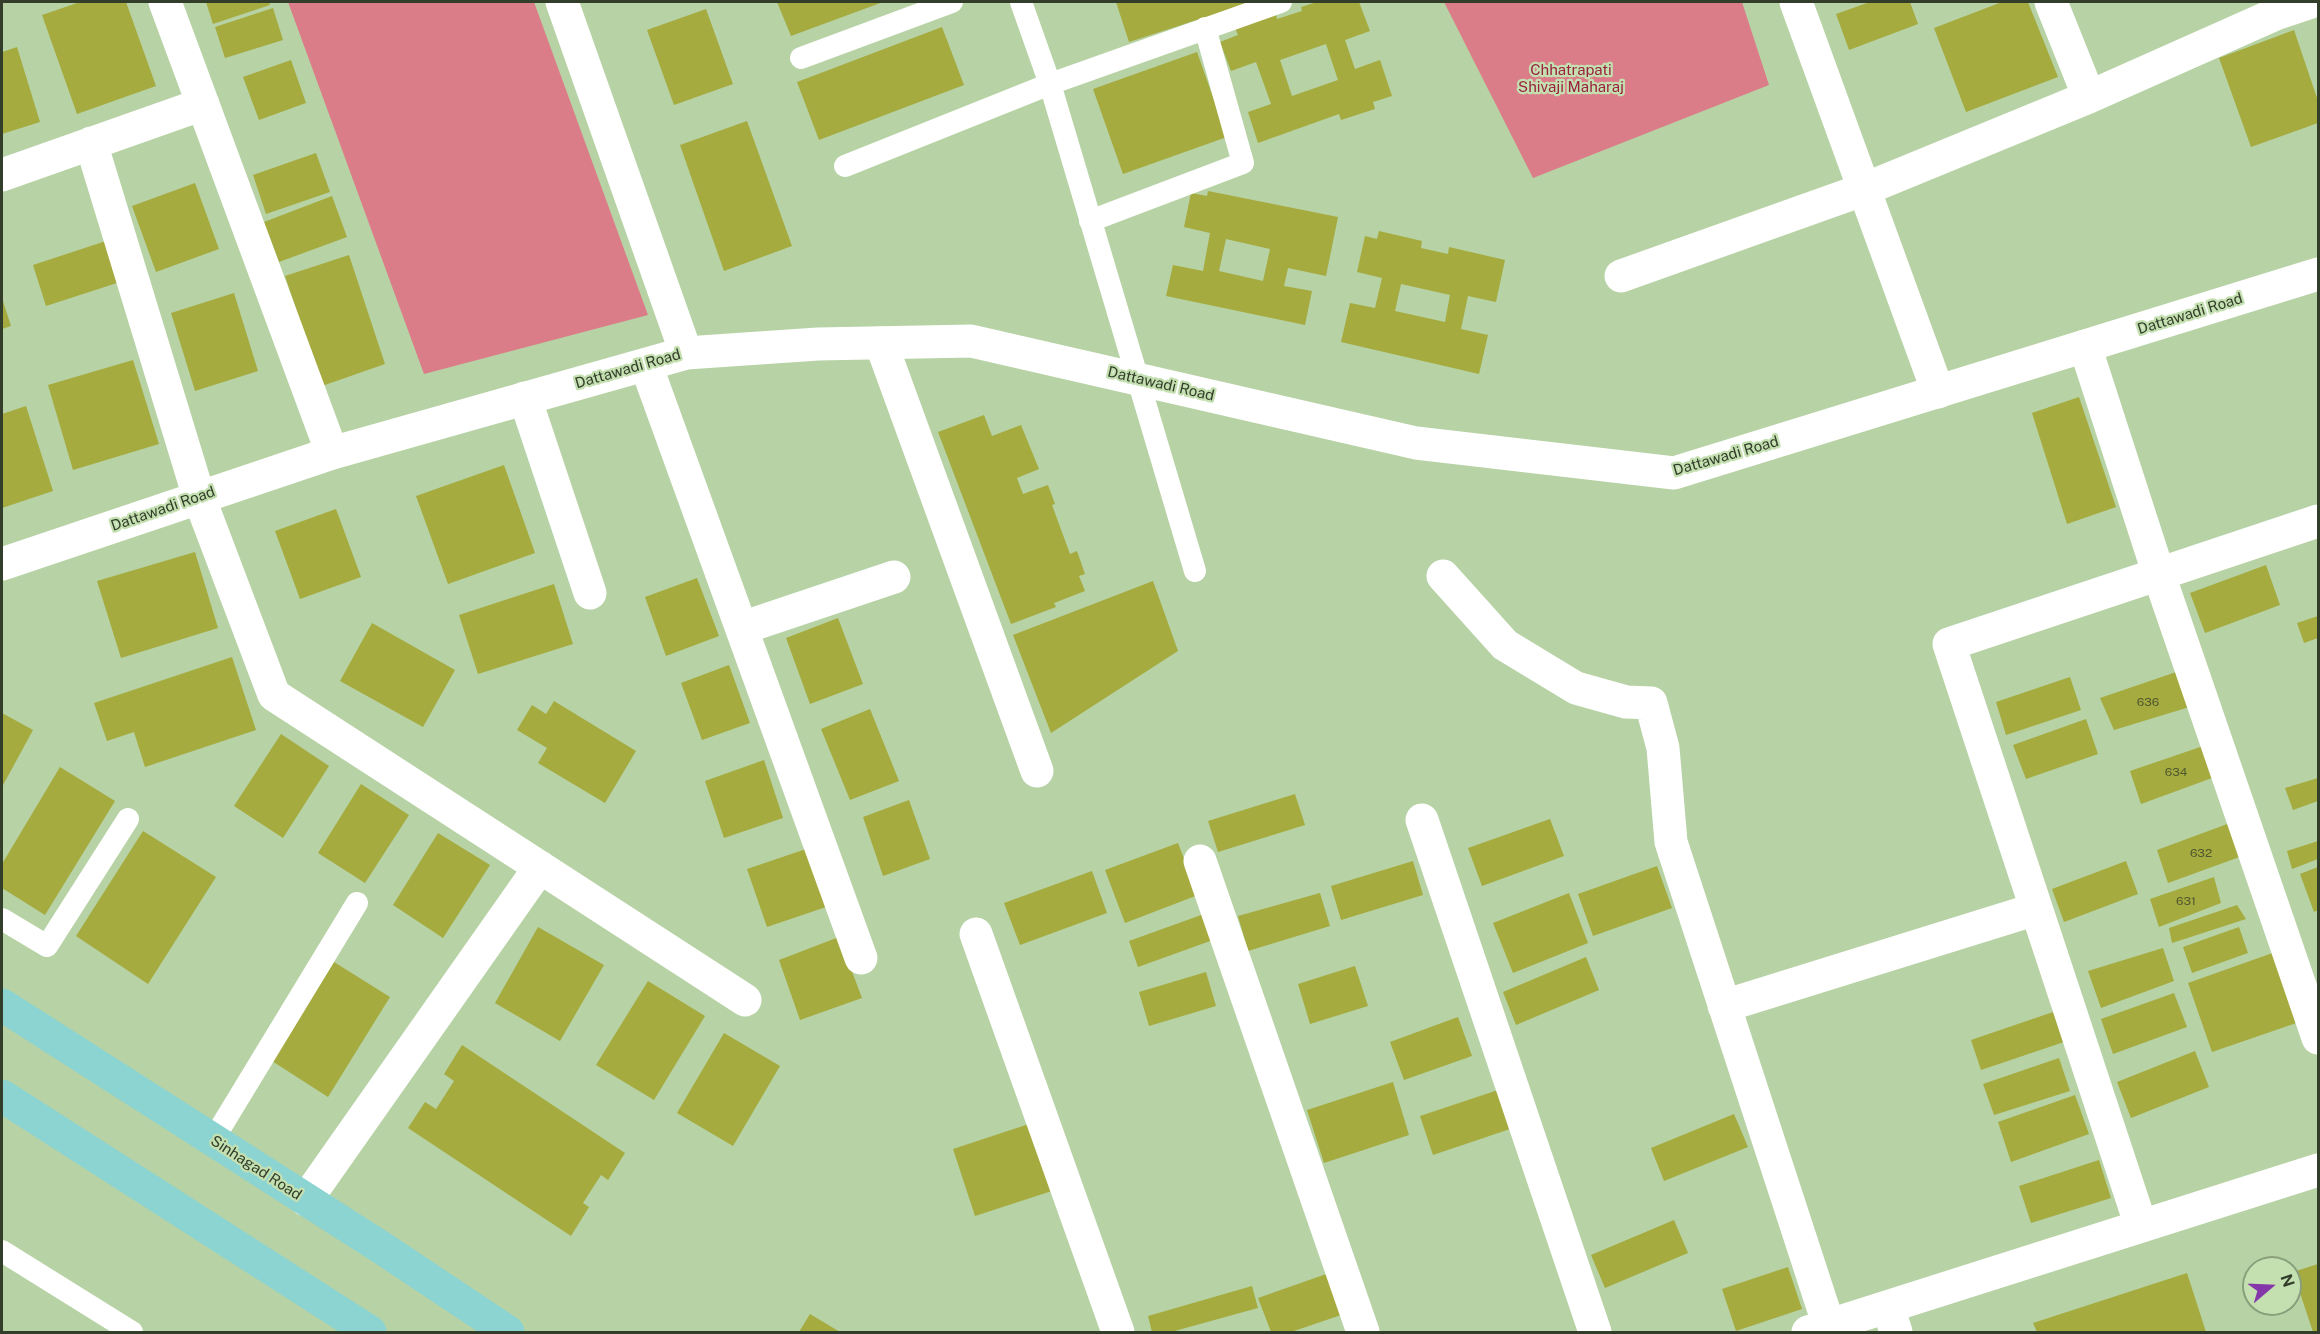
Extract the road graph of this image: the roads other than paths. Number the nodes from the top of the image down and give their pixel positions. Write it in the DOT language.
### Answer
graph roads {
  1 [pos="165,2"];
  2 [pos="562,2"];
  3 [pos="952,2"];
  4 [pos="1021,2"];
  5 [pos="1796,2"];
  6 [pos="2051,2"];
  7 [pos="2311,2"];
  8 [pos="1272,3"];
  9 [pos="2276,7"];
  10 [pos="1205,28"];
  11 [pos="801,58"];
  12 [pos="1050,84"];
  13 [pos="2089,96"];
  14 [pos="202,104"];
  15 [pos="91,143"];
  16 [pos="845,166"];
  17 [pos="2,175"];
  18 [pos="1865,189"];
  19 [pos="1090,221"];
  20 [pos="2319,274"];
  21 [pos="1621,276"];
  22 [pos="881,343"];
  23 [pos="2085,346"];
  24 [pos="686,353"];
  25 [pos="646,364"];
  26 [pos="1137,379"];
  27 [pos="1938,392"];
  28 [pos="525,398"];
  29 [pos="332,453"];
  30 [pos="199,497"];
  31 [pos="2319,521"];
  32 [pos="2,564"];
  33 [pos="1195,571"];
  34 [pos="2159,575"];
  35 [pos="1443,576"];
  36 [pos="894,577"];
  37 [pos="590,593"];
  38 [pos="742,628"];
  39 [pos="1037,771"];
  40 [pos="128,819"];
  41 [pos="1422,820"];
  42 [pos="1200,861"];
  43 [pos="540,867"];
  44 [pos="357,903"];
  45 [pos="2036,909"];
  46 [pos="2,919"];
  47 [pos="976,934"];
  48 [pos="861,958"];
  49 [pos="745,1000"];
  50 [pos="2,1005"];
  51 [pos="1724,1006"];
  52 [pos="2319,1038"];
  53 [pos="2,1096"];
  54 [pos="213,1140"];
  55 [pos="2319,1170"];
  56 [pos="306,1200"];
  57 [pos="2141,1226"];
  58 [pos="2,1251"];
  59 [pos="1892,1320"];
  60 [pos="1819,1329"];
  61 [pos="132,1332"];
  62 [pos="370,1332"];
  63 [pos="508,1332"];
  64 [pos="1118,1332"];
  65 [pos="1363,1332"];
  66 [pos="1595,1332"];
  1 -- 14 [label="street"];
  2 -- 24 [label="street"];
  3 -- 11 [label="lane"];
  4 -- 12 [label="lane"];
  5 -- 18 [label="street"];
  6 -- 13 [label="street"];
  7 -- 9 [label="street"];
  8 -- 10 [label="lane"];
  9 -- 13 [label="street"];
  10 -- 12 [label="lane"];
  10 -- 19 [label="lane"];
  12 -- 16 [label="lane"];
  12 -- 19 [label="lane"];
  13 -- 18 [label="street"];
  14 -- 15 [label="street"];
  14 -- 29 [label="street"];
  15 -- 17 [label="street"];
  15 -- 30 [label="street"];
  18 -- 21 [label="street"];
  18 -- 27 [label="street"];
  19 -- 26 [label="lane"];
  20 -- 23 [label="street, Dattawadi Road"];
  22 -- 24 [label="street, Dattawadi Road"];
  22 -- 26 [label="street, Dattawadi Road"];
  22 -- 39 [label="street"];
  23 -- 27 [label="street, Dattawadi Road"];
  23 -- 34 [label="street"];
  24 -- 25 [label="street, Dattawadi Road"];
  25 -- 28 [label="street, Dattawadi Road"];
  25 -- 38 [label="street"];
  26 -- 27 [label="street, Dattawadi Road"];
  26 -- 33 [label="lane"];
  28 -- 29 [label="street, Dattawadi Road"];
  28 -- 37 [label="street"];
  29 -- 30 [label="street, Dattawadi Road"];
  30 -- 32 [label="street, Dattawadi Road"];
  30 -- 43 [label="street"];
  31 -- 34 [label="street"];
  34 -- 45 [label="street"];
  34 -- 52 [label="street"];
  35 -- 51 [label="street"];
  36 -- 38 [label="street"];
  38 -- 48 [label="street"];
  40 -- 46 [label="lane"];
  41 -- 66 [label="street"];
  42 -- 65 [label="street"];
  43 -- 49 [label="street"];
  43 -- 56 [label="street"];
  44 -- 54 [label="lane"];
  45 -- 51 [label="street"];
  45 -- 57 [label="street"];
  47 -- 64 [label="street"];
  50 -- 54 [label="main road, Sinhagad Road"];
  51 -- 60 [label="street"];
  53 -- 62 [label="main road"];
  54 -- 56 [label="main road, Sinhagad Road"];
  55 -- 57 [label="street"];
  56 -- 63 [label="main road, Sinhagad Road"];
  57 -- 59 [label="street"];
  58 -- 61 [label="lane"];
  59 -- 60 [label="street"];
}
